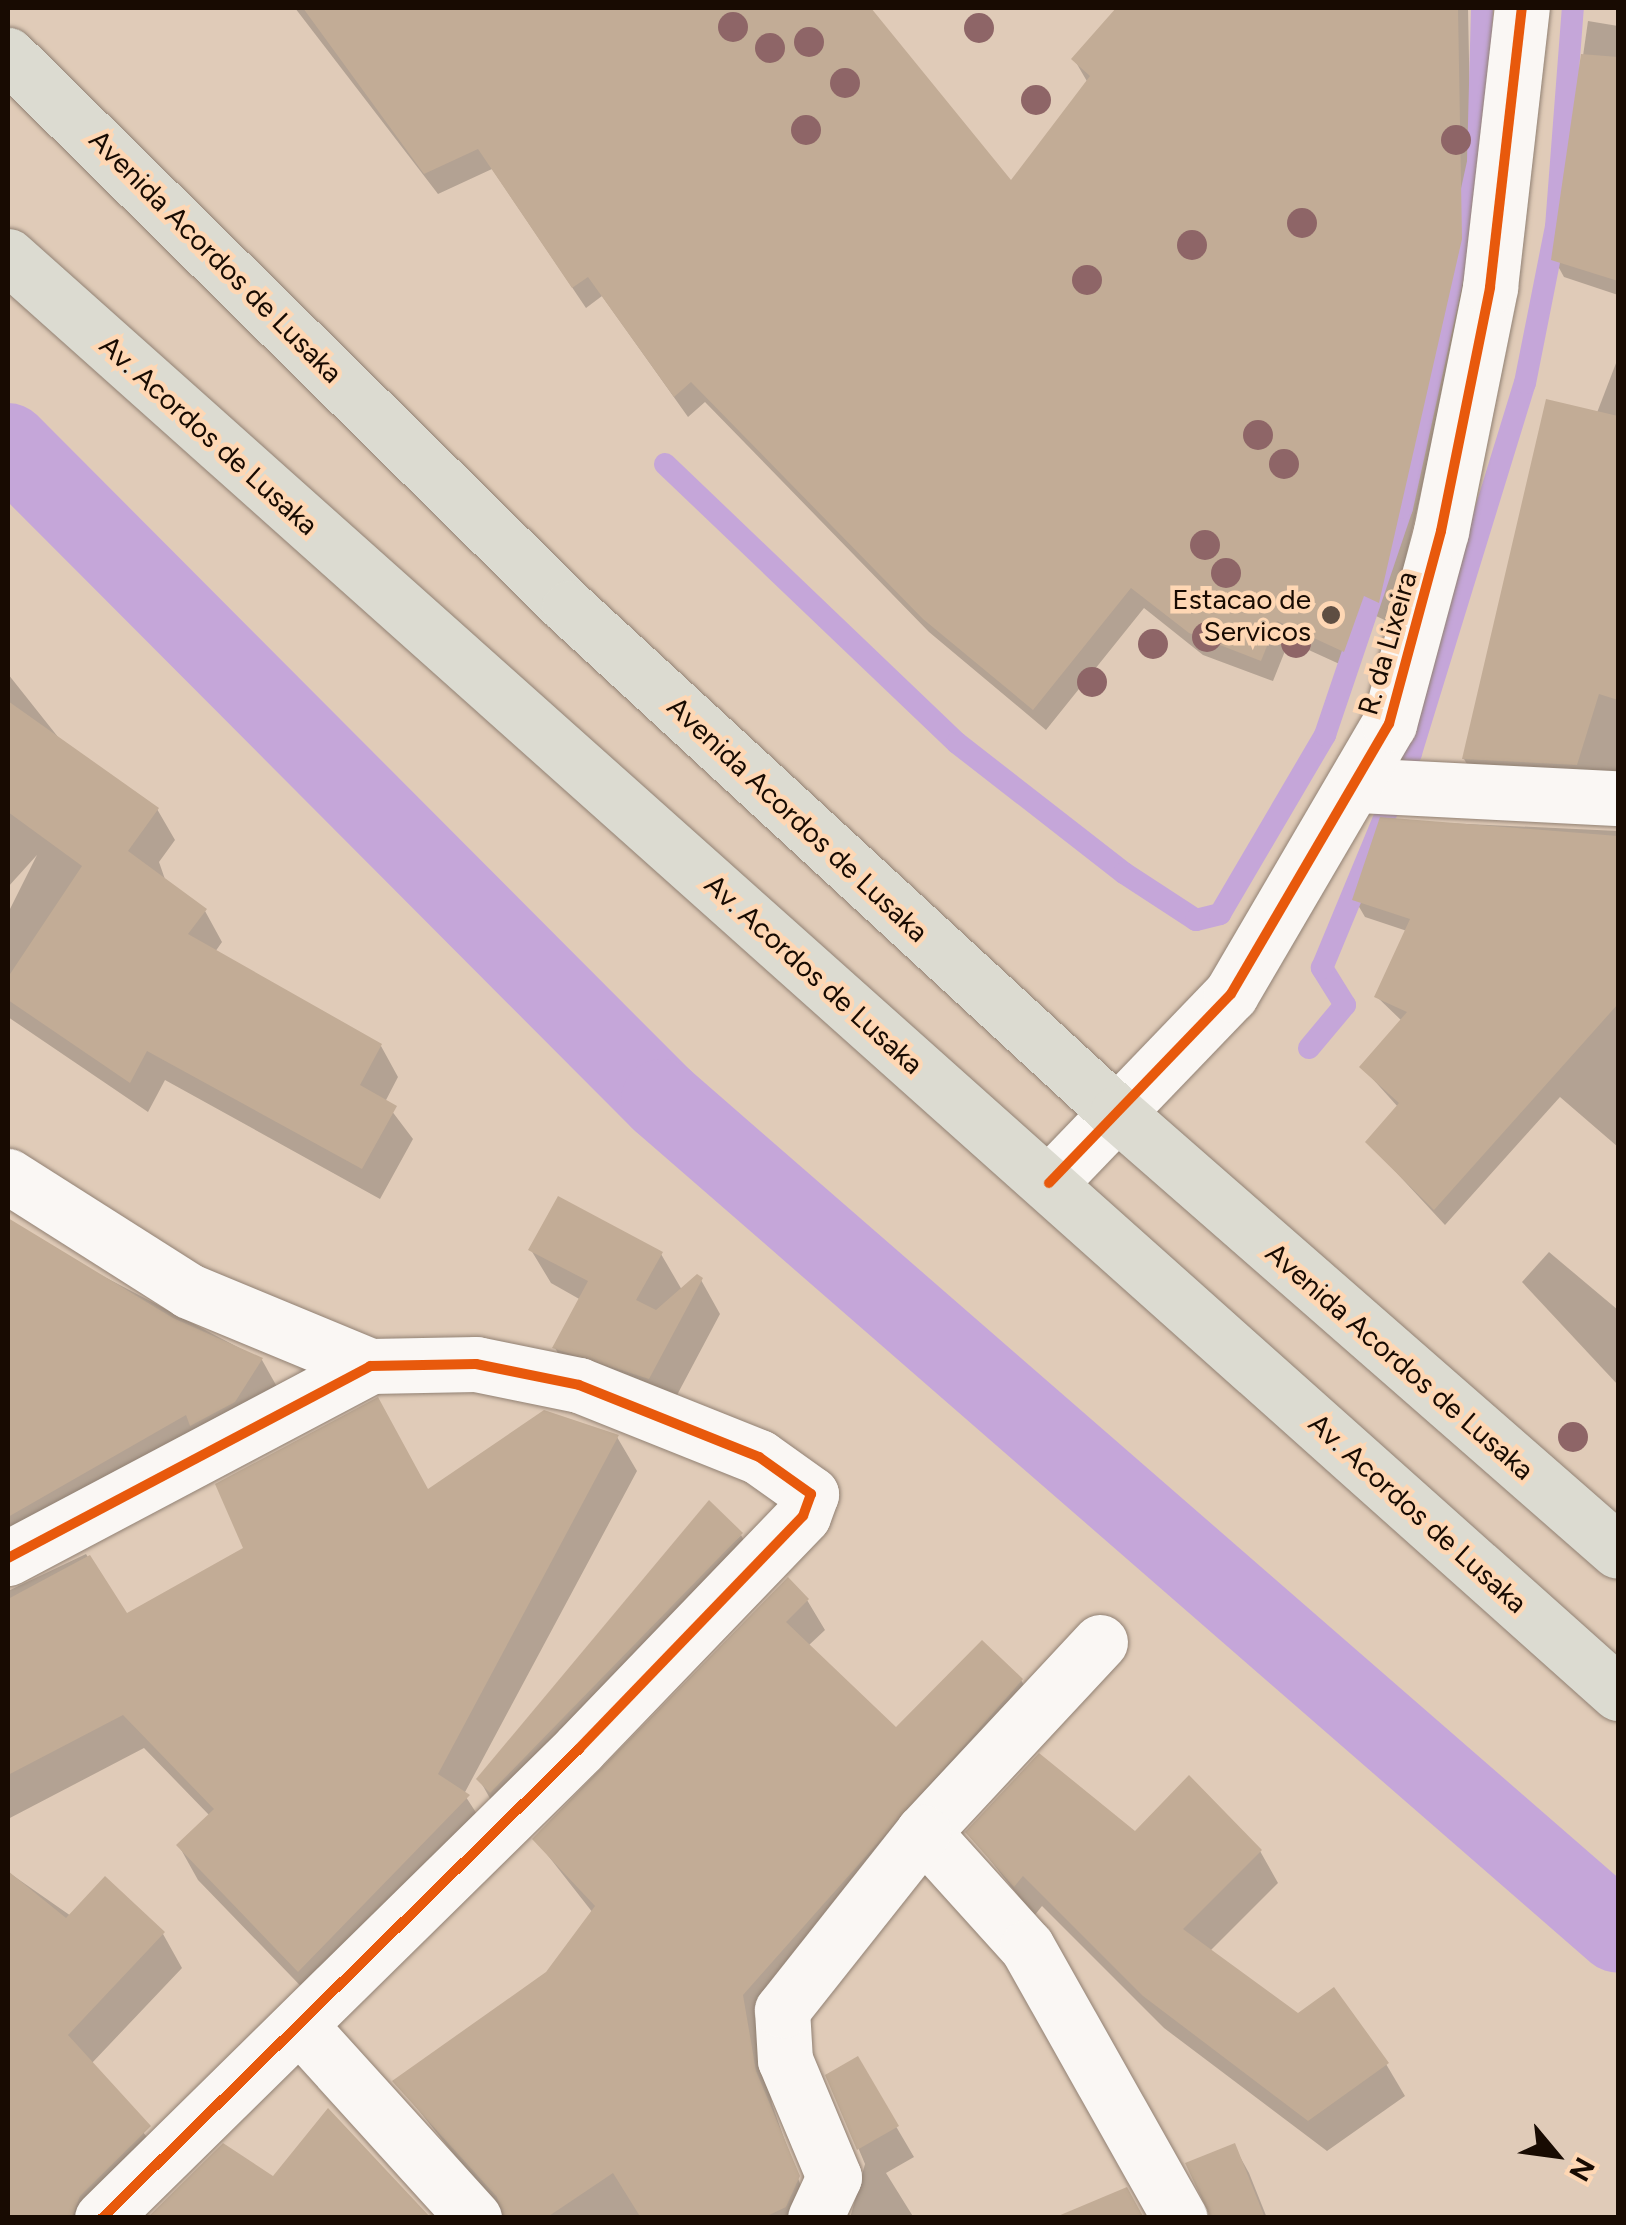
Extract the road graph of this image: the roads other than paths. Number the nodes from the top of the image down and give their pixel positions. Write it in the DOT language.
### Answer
graph roads {
  1 [pos="1522,8"];
  2 [pos="8,55"];
  3 [pos="8,256"];
  4 [pos="1357,785"];
  5 [pos="1618,798"];
  6 [pos="1117,1113"];
  7 [pos="8,1176"];
  8 [pos="1049,1183"];
  9 [pos="370,1366"];
  10 [pos="1618,1551"];
  11 [pos="8,1558"];
  12 [pos="1100,1642"];
  13 [pos="1618,1693"];
  14 [pos="923,1832"];
  15 [pos="300,2026"];
  16 [pos="102,2218"];
  17 [pos="474,2218"];
  18 [pos="815,2218"];
  19 [pos="1180,2218"];
  1 -- 4 [label="street, R. da Lixeira"];
  2 -- 6 [label="main road, Avenida Acordos de Lusaka"];
  3 -- 8 [label="main road, Av. Acordos de Lusaka"];
  4 -- 5 [label="street"];
  4 -- 6 [label="street, R. da Lixeira"];
  6 -- 8 [label="street, R. da Lixeira"];
  6 -- 10 [label="main road, Avenida Acordos de Lusaka"];
  7 -- 9 [label="street"];
  8 -- 13 [label="main road, Av. Acordos de Lusaka"];
  9 -- 11 [label="street"];
  9 -- 15 [label="street"];
  12 -- 14 [label="street"];
  14 -- 18 [label="street"];
  14 -- 19 [label="street"];
  15 -- 16 [label="street"];
  15 -- 17 [label="street"];
}
